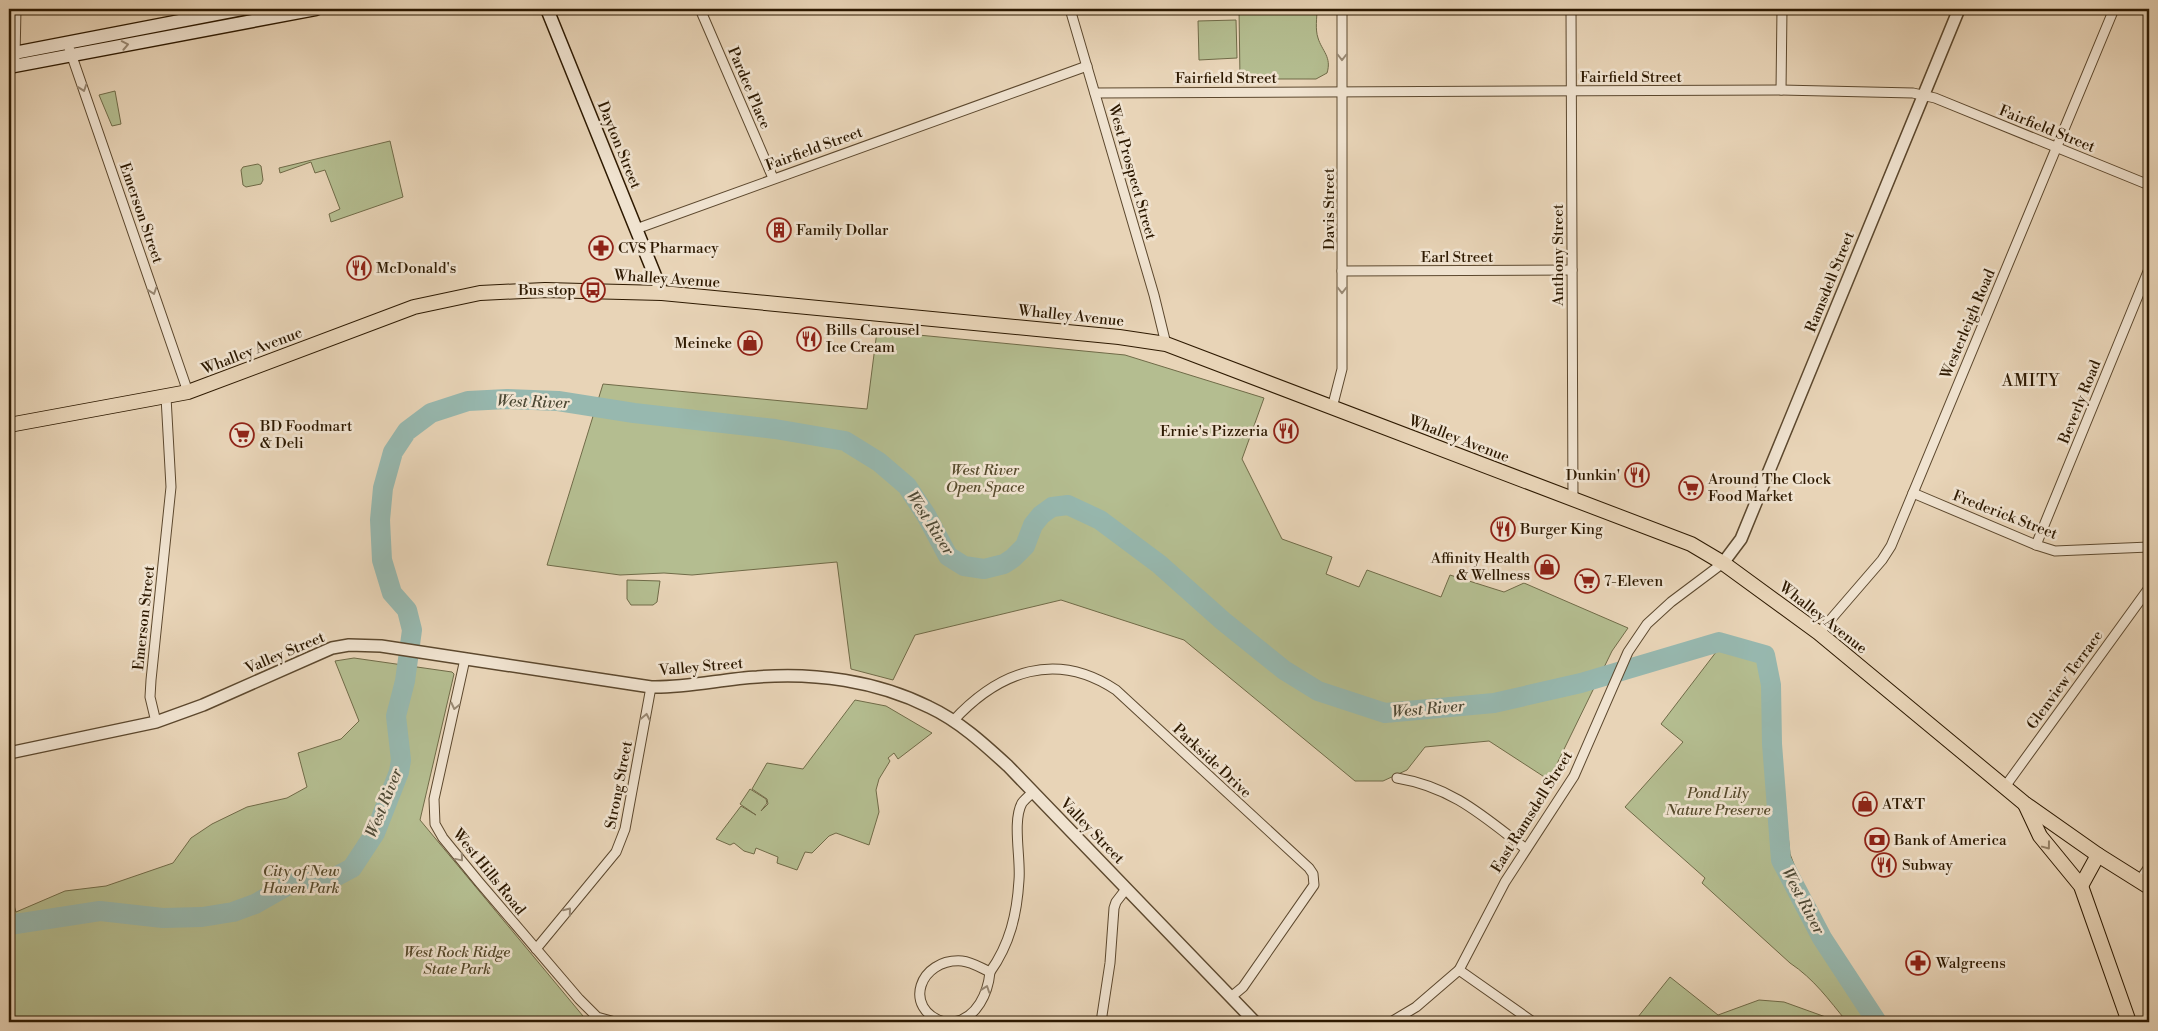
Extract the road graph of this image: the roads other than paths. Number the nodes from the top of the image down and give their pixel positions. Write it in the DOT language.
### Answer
graph roads {
  1 [pos="16,9"];
  2 [pos="242,9"];
  3 [pos="316,9"];
  4 [pos="546,9"];
  5 [pos="700,9"];
  6 [pos="1070,9"];
  7 [pos="1342,9"];
  8 [pos="1571,9"];
  9 [pos="1782,9"];
  10 [pos="1959,9"];
  11 [pos="2114,9"];
  12 [pos="207,15"];
  13 [pos="210,30"];
  14 [pos="67,42"];
  15 [pos="12,53"];
  16 [pos="71,55"];
  17 [pos="1086,66"];
  18 [pos="12,67"];
  19 [pos="1781,90"];
  20 [pos="1342,91"];
  21 [pos="1570,91"];
  22 [pos="1095,93"];
  23 [pos="1924,95"];
  24 [pos="2057,148"];
  25 [pos="773,178"];
  26 [pos="2149,185"];
  27 [pos="636,229"];
  28 [pos="2149,269"];
  29 [pos="1572,270"];
  30 [pos="1342,271"];
  31 [pos="662,293"];
  32 [pos="1166,344"];
  33 [pos="188,392"];
  34 [pos="166,397"];
  35 [pos="1332,408"];
  36 [pos="9,424"];
  37 [pos="1913,493"];
  38 [pos="1573,501"];
  39 [pos="2036,546"];
  40 [pos="2149,547"];
  41 [pos="1723,563"];
  42 [pos="2149,588"];
  43 [pos="1819,633"];
  44 [pos="465,659"];
  45 [pos="651,687"];
  46 [pos="953,721"];
  47 [pos="156,722"];
  48 [pos="9,753"];
  49 [pos="1397,778"];
  50 [pos="2004,788"];
  51 [pos="1033,792"];
  52 [pos="2024,803"];
  53 [pos="1526,849"];
  54 [pos="2098,855"];
  55 [pos="2149,867"];
  56 [pos="2144,884"];
  57 [pos="2081,886"];
  58 [pos="1126,889"];
  59 [pos="536,949"];
  60 [pos="1459,970"];
  61 [pos="990,972"];
  62 [pos="1231,997"];
  63 [pos="1251,1021"];
  64 [pos="615,1022"];
  65 [pos="944,1022"];
  66 [pos="954,1022"];
  67 [pos="1100,1022"];
  68 [pos="1391,1022"];
  69 [pos="1533,1022"];
  70 [pos="2129,1022"];
  1 -- 15 [label="street"];
  2 -- 12 [label="main road"];
  3 -- 13 [label="main road"];
  4 -- 27 [label="main road, Dayton Street"];
  5 -- 25 [label="street, Pardee Place"];
  6 -- 17 [label="street, West Prospect Street"];
  7 -- 20 [label="street, Davis Street, one-way"];
  8 -- 21 [label="street, Anthony Street"];
  9 -- 19 [label="street"];
  10 -- 23 [label="street, Ramsdell Street"];
  11 -- 24 [label="street, Westerleigh Road"];
  12 -- 13 [label="main road"];
  12 -- 14 [label="main road"];
  16 -- 13 [label="main road, one-way"];
  14 -- 15 [label="main road"];
  14 -- 16 [label="street, Emerson Street"];
  15 -- 18 [label="street"];
  16 -- 18 [label="main road"];
  16 -- 33 [label="street, Emerson Street, one-way"];
  17 -- 22 [label="street, West Prospect Street"];
  17 -- 25 [label="street, Fairfield Street"];
  19 -- 21 [label="street, Fairfield Street"];
  19 -- 23 [label="street, Fairfield Street"];
  20 -- 21 [label="street, Fairfield Street"];
  20 -- 22 [label="street, Fairfield Street"];
  20 -- 30 [label="street, Davis Street"];
  21 -- 29 [label="street, Anthony Street"];
  22 -- 32 [label="street, West Prospect Street"];
  23 -- 24 [label="street, Fairfield Street"];
  23 -- 41 [label="street, Ramsdell Street"];
  24 -- 26 [label="street, Fairfield Street"];
  24 -- 37 [label="street, Westerleigh Road"];
  25 -- 27 [label="street, Fairfield Street"];
  27 -- 31 [label="main road, Dayton Street"];
  28 -- 39 [label="street, Beverly Road"];
  29 -- 30 [label="street, Earl Street"];
  29 -- 38 [label="street, Anthony Street"];
  30 -- 35 [label="street, Davis Street, one-way"];
  31 -- 32 [label="main road, Whalley Avenue"];
  31 -- 33 [label="main road, Whalley Avenue"];
  32 -- 35 [label="main road, Whalley Avenue"];
  33 -- 34 [label="main road, Whalley Avenue"];
  34 -- 36 [label="main road, Whalley Avenue"];
  34 -- 47 [label="street, Emerson Street"];
  35 -- 38 [label="main road, Whalley Avenue"];
  37 -- 39 [label="street, Frederick Street"];
  37 -- 43 [label="street, Westerleigh Road"];
  38 -- 41 [label="main road, Whalley Avenue"];
  39 -- 40 [label="street, Frederick Street"];
  41 -- 43 [label="main road, Whalley Avenue"];
  41 -- 53 [label="street, East Ramsdell Street"];
  42 -- 50 [label="street, Glenview Terrace"];
  43 -- 50 [label="main road, Whalley Avenue"];
  44 -- 45 [label="street, Valley Street"];
  44 -- 47 [label="street, Valley Street"];
  44 -- 59 [label="street, West Hills Road, one-way"];
  45 -- 46 [label="street, Valley Street"];
  59 -- 45 [label="street, Strong Street, one-way"];
  46 -- 51 [label="street, Valley Street"];
  46 -- 62 [label="street, Parkside Drive"];
  47 -- 48 [label="street, Valley Street"];
  49 -- 53 [label="street"];
  50 -- 52 [label="main road, Whalley Avenue"];
  51 -- 58 [label="street, Valley Street"];
  51 -- 61 [label="street"];
  52 -- 54 [label="main road, Whalley Avenue"];
  52 -- 57 [label="main road, Whalley Avenue, one-way"];
  53 -- 60 [label="street, East Ramsdell Street"];
  54 -- 56 [label="main road, Whalley Avenue"];
  54 -- 57 [label="main road"];
  55 -- 56 [label="street"];
  57 -- 70 [label="main road, Whalley Avenue"];
  58 -- 62 [label="street, Valley Street"];
  58 -- 67 [label="street"];
  59 -- 64 [label="street, West Hills Road"];
  60 -- 68 [label="street, East Ramsdell Street"];
  60 -- 69 [label="street"];
  61 -- 65 [label="street"];
  66 -- 61 [label="street, one-way"];
  62 -- 63 [label="street, Valley Street"];
}
